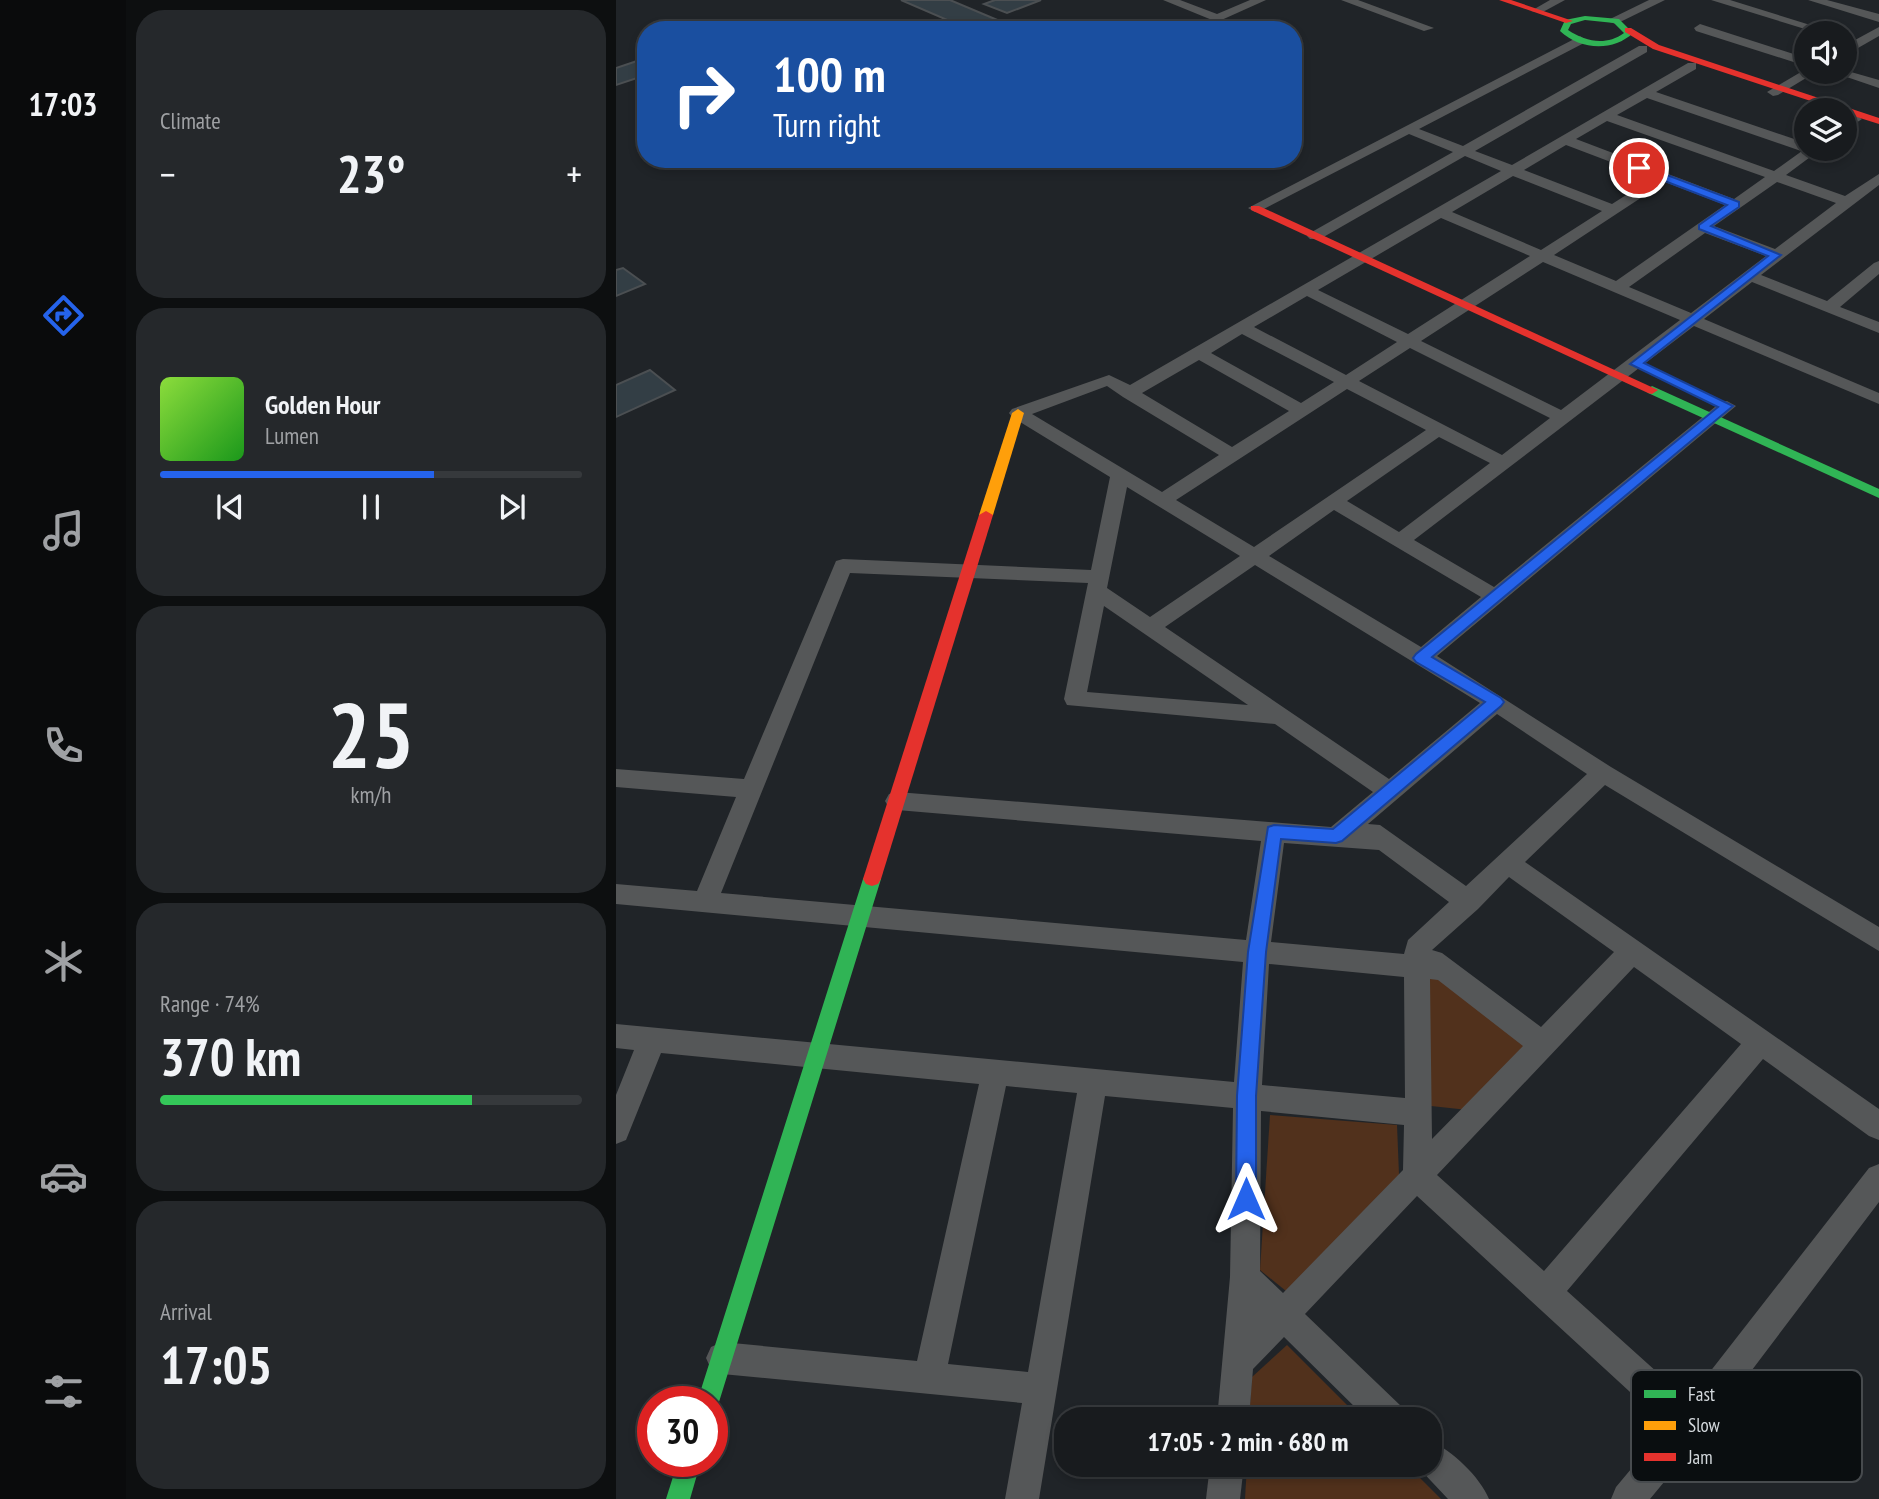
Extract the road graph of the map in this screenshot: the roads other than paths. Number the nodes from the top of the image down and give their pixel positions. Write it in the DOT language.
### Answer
graph roads {
  1 [pos="1168,0"];
  2 [pos="1260,0"];
  3 [pos="1348,0"];
  4 [pos="1503,0"];
  5 [pos="1559,0"];
  6 [pos="1659,0"];
  7 [pos="1717,0"];
  8 [pos="1814,0"];
  9 [pos="1537,11"];
  10 [pos="1823,17"];
  11 [pos="1879,18"];
  12 [pos="1569,21"];
  13 [pos="1612,21"];
  14 [pos="1825,21"];
  15 [pos="1428,28"];
  16 [pos="1700,28"];
  17 [pos="1628,30"];
  18 [pos="1879,31"];
  19 [pos="1580,40"];
  20 [pos="1606,43"];
  21 [pos="1857,44"];
  22 [pos="1643,49"];
  23 [pos="1794,58"];
  24 [pos="1692,66"];
  25 [pos="1857,78"];
  26 [pos="1794,81"];
  27 [pos="1879,84"];
  28 [pos="1777,90"];
  29 [pos="1646,93"];
  30 [pos="1797,98"];
  31 [pos="1606,116"];
  32 [pos="1879,121"];
  33 [pos="1857,123"];
  34 [pos="1879,127"];
  35 [pos="1408,129"];
  36 [pos="1566,140"];
  37 [pos="1794,144"];
  38 [pos="1464,151"];
  39 [pos="1794,161"];
  40 [pos="1513,171"];
  41 [pos="1775,176"];
  42 [pos="1664,177"];
  43 [pos="1879,178"];
  44 [pos="1271,200"];
  45 [pos="1847,202"];
  46 [pos="1735,204"];
  47 [pos="1255,208"];
  48 [pos="1613,210"];
  49 [pos="1442,213"];
  50 [pos="1330,227"];
  51 [pos="1703,227"];
  52 [pos="1315,236"];
  53 [pos="1381,248"];
  54 [pos="1776,255"];
  55 [pos="1543,256"];
  56 [pos="1364,258"];
  57 [pos="1878,267"];
  58 [pos="1750,276"];
  59 [pos="1617,288"];
  60 [pos="1308,291"];
  61 [pos="1483,296"];
  62 [pos="1467,306"];
  63 [pos="1829,308"];
  64 [pos="1693,320"];
  65 [pos="1242,328"];
  66 [pos="1879,328"];
  67 [pos="1572,335"];
  68 [pos="1411,342"];
  69 [pos="1199,353"];
  70 [pos="1631,367"];
  71 [pos="1347,382"];
  72 [pos="1129,393"];
  73 [pos="1879,399"];
  74 [pos="1718,408"];
  75 [pos="1302,411"];
  76 [pos="1018,413"];
  77 [pos="1563,418"];
  78 [pos="1440,429"];
  79 [pos="1232,455"];
  80 [pos="1504,463"];
  81 [pos="1120,473"];
  82 [pos="1879,477"];
  83 [pos="1879,494"];
  84 [pos="1163,500"];
  85 [pos="1334,502"];
  86 [pos="1400,541"];
  87 [pos="1254,557"];
  88 [pos="968,573"];
  89 [pos="1098,584"];
  90 [pos="1495,596"];
  91 [pos="1151,627"];
  92 [pos="1421,658"];
  93 [pos="1496,702"];
  94 [pos="1282,716"];
  95 [pos="1603,773"];
  96 [pos="616,778"];
  97 [pos="751,789"];
  98 [pos="1390,791"];
  99 [pos="897,801"];
  100 [pos="1356,820"];
  101 [pos="1274,831"];
  102 [pos="1336,836"];
  103 [pos="1384,841"];
  104 [pos="1508,863"];
  105 [pos="616,894"];
  106 [pos="705,902"];
  107 [pos="1469,902"];
  108 [pos="860,916"];
  109 [pos="1879,940"];
  110 [pos="1632,951"];
  111 [pos="1257,952"];
  112 [pos="1426,961"];
  113 [pos="616,1036"];
  114 [pos="652,1040"];
  115 [pos="1760,1042"];
  116 [pos="1542,1044"];
  117 [pos="817,1055"];
  118 [pos="995,1072"];
  119 [pos="1093,1082"];
  120 [pos="1247,1096"];
  121 [pos="1419,1113"];
  122 [pos="1879,1126"];
  123 [pos="616,1130"];
  124 [pos="1417,1176"];
  125 [pos="1879,1178"];
  126 [pos="1245,1277"];
  127 [pos="1545,1293"];
  128 [pos="1283,1315"];
  129 [pos="722,1358"];
  130 [pos="1240,1360"];
  131 [pos="1731,1370"];
  132 [pos="1631,1371"];
  133 [pos="929,1378"];
  134 [pos="713,1386"];
  135 [pos="1041,1390"];
  136 [pos="1234,1407"];
  137 [pos="1378,1407"];
  138 [pos="1442,1470"];
  139 [pos="685,1477"];
  140 [pos="1226,1477"];
  141 [pos="1642,1482"];
  142 [pos="678,1499"];
  143 [pos="1022,1499"];
  144 [pos="1223,1499"];
  145 [pos="1472,1499"];
  146 [pos="1628,1499"];
  1 -- 2 [label="street"];
  3 -- 15 [label="street"];
  4 -- 9 [label="street"];
  5 -- 9 [label="street"];
  6 -- 13 [label="street"];
  7 -- 10 [label="street"];
  8 -- 10 [label="street"];
  9 -- 12 [label="street"];
  10 -- 11 [label="street"];
  10 -- 14 [label="street"];
  12 -- 13 [label="street"];
  12 -- 19 [label="street"];
  13 -- 17 [label="street"];
  16 -- 23 [label="street"];
  17 -- 20 [label="street"];
  17 -- 28 [label="street"];
  18 -- 21 [label="street"];
  19 -- 20 [label="street"];
  19 -- 35 [label="street"];
  20 -- 22 [label="street"];
  22 -- 24 [label="street"];
  22 -- 38 [label="street"];
  24 -- 28 [label="street"];
  24 -- 29 [label="street"];
  25 -- 27 [label="street"];
  26 -- 28 [label="street"];
  28 -- 30 [label="street"];
  28 -- 32 [label="street"];
  29 -- 31 [label="street"];
  29 -- 37 [label="street"];
  31 -- 36 [label="street"];
  31 -- 41 [label="street"];
  33 -- 34 [label="street"];
  35 -- 38 [label="street"];
  35 -- 44 [label="street"];
  36 -- 40 [label="street"];
  36 -- 42 [label="street"];
  38 -- 40 [label="street"];
  38 -- 50 [label="street"];
  39 -- 41 [label="street"];
  40 -- 48 [label="street"];
  40 -- 49 [label="street"];
  41 -- 45 [label="street"];
  41 -- 46 [label="street"];
  42 -- 46 [label="street"];
  42 -- 48 [label="street"];
  43 -- 45 [label="street"];
  44 -- 47 [label="street"];
  44 -- 50 [label="street"];
  45 -- 54 [label="street"];
  46 -- 51 [label="street"];
  47 -- 52 [label="street"];
  48 -- 55 [label="street"];
  49 -- 53 [label="street"];
  49 -- 55 [label="street"];
  50 -- 52 [label="street"];
  50 -- 53 [label="street"];
  51 -- 54 [label="street"];
  51 -- 59 [label="street"];
  52 -- 56 [label="street"];
  53 -- 56 [label="street"];
  53 -- 61 [label="street"];
  54 -- 58 [label="street"];
  55 -- 59 [label="street"];
  55 -- 61 [label="street"];
  56 -- 60 [label="street"];
  56 -- 62 [label="street"];
  57 -- 63 [label="street"];
  58 -- 63 [label="street"];
  58 -- 64 [label="street"];
  59 -- 64 [label="street"];
  60 -- 65 [label="street"];
  60 -- 68 [label="street"];
  61 -- 62 [label="street"];
  61 -- 67 [label="street"];
  62 -- 68 [label="street"];
  62 -- 70 [label="street"];
  63 -- 66 [label="street"];
  64 -- 70 [label="street"];
  64 -- 73 [label="street"];
  65 -- 69 [label="street"];
  65 -- 71 [label="street"];
  68 -- 71 [label="street"];
  68 -- 77 [label="street"];
  69 -- 72 [label="street"];
  69 -- 75 [label="street"];
  70 -- 74 [label="street"];
  70 -- 77 [label="street"];
  71 -- 75 [label="street"];
  71 -- 78 [label="street"];
  72 -- 76 [label="street"];
  72 -- 79 [label="street"];
  74 -- 82 [label="street"];
  74 -- 83 [label="street"];
  74 -- 90 [label="street"];
  75 -- 79 [label="street"];
  76 -- 81 [label="street"];
  76 -- 88 [label="street"];
  77 -- 80 [label="street"];
  78 -- 80 [label="street"];
  78 -- 85 [label="street"];
  79 -- 84 [label="street"];
  80 -- 86 [label="street"];
  81 -- 84 [label="street"];
  81 -- 89 [label="street"];
  84 -- 87 [label="street"];
  85 -- 86 [label="street"];
  85 -- 87 [label="street"];
  86 -- 90 [label="street"];
  87 -- 91 [label="street"];
  87 -- 92 [label="street"];
  88 -- 89 [label="street"];
  88 -- 97 [label="street"];
  88 -- 99 [label="street"];
  89 -- 91 [label="street"];
  89 -- 94 [label="street"];
  90 -- 92 [label="street"];
  91 -- 94 [label="street"];
  92 -- 93 [label="street"];
  93 -- 95 [label="street"];
  93 -- 98 [label="street"];
  94 -- 98 [label="street"];
  95 -- 104 [label="street"];
  95 -- 109 [label="street"];
  96 -- 97 [label="street"];
  97 -- 106 [label="street"];
  98 -- 100 [label="street"];
  99 -- 101 [label="street"];
  99 -- 108 [label="street"];
  100 -- 102 [label="street"];
  100 -- 103 [label="street"];
  101 -- 102 [label="street"];
  101 -- 111 [label="street"];
  102 -- 103 [label="street"];
  103 -- 107 [label="street"];
  104 -- 107 [label="street"];
  104 -- 110 [label="street"];
  105 -- 106 [label="street"];
  106 -- 108 [label="street"];
  107 -- 112 [label="street"];
  108 -- 111 [label="street"];
  108 -- 117 [label="street"];
  110 -- 115 [label="street"];
  110 -- 116 [label="street"];
  111 -- 112 [label="street"];
  111 -- 120 [label="street"];
  112 -- 116 [label="street"];
  112 -- 121 [label="street"];
  113 -- 114 [label="street"];
  114 -- 117 [label="street"];
  114 -- 123 [label="street"];
  115 -- 122 [label="street"];
  115 -- 127 [label="street"];
  116 -- 124 [label="street"];
  117 -- 118 [label="street"];
  117 -- 129 [label="street"];
  118 -- 119 [label="street"];
  118 -- 133 [label="street"];
  119 -- 120 [label="street"];
  119 -- 135 [label="street"];
  120 -- 121 [label="street"];
  120 -- 126 [label="street"];
  121 -- 124 [label="street"];
  124 -- 127 [label="street"];
  124 -- 128 [label="street"];
  125 -- 131 [label="street"];
  126 -- 128 [label="street"];
  126 -- 130 [label="street"];
  127 -- 132 [label="street"];
  128 -- 130 [label="street"];
  128 -- 137 [label="street"];
  129 -- 133 [label="street"];
  129 -- 134 [label="street"];
  130 -- 136 [label="street"];
  133 -- 135 [label="street"];
  135 -- 143 [label="street"];
  138 -- 145 [label="street"];
  139 -- 142 [label="street"];
  140 -- 144 [label="street"];
  141 -- 146 [label="street"];
}
